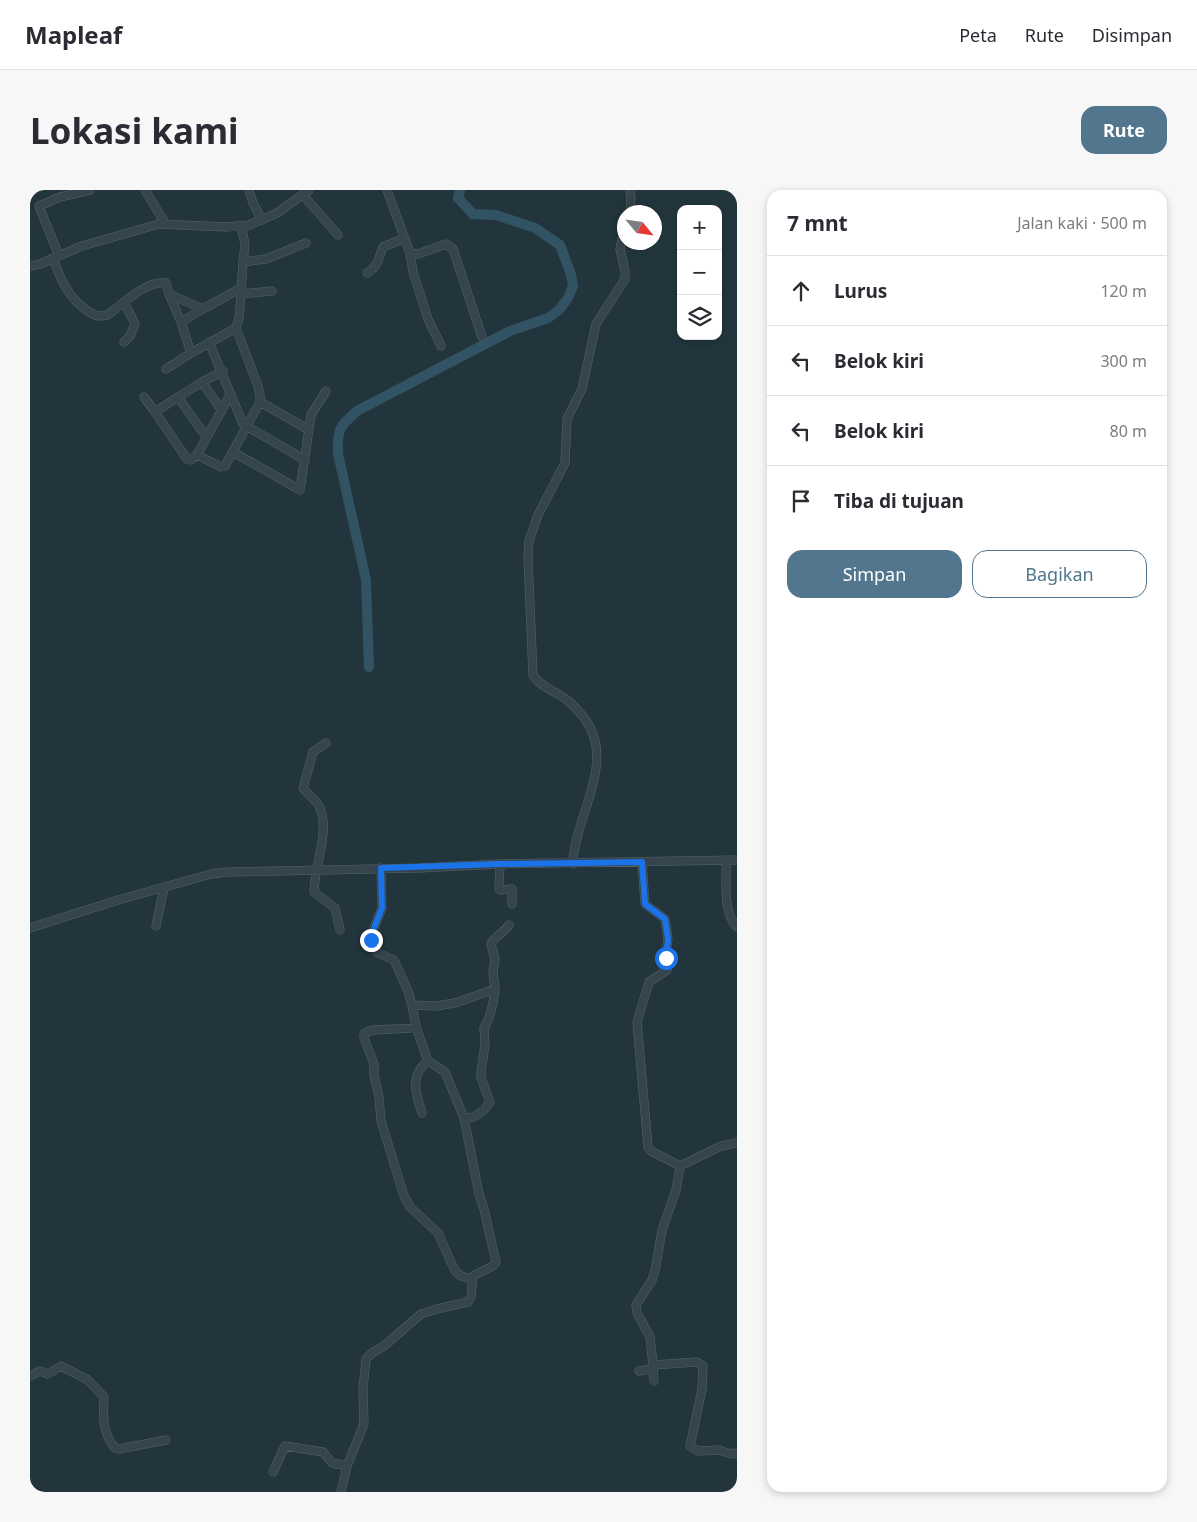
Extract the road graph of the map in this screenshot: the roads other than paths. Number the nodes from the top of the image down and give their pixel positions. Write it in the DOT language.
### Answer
graph roads {
  1 [pos="90,190"];
  2 [pos="145,190"];
  3 [pos="249,190"];
  4 [pos="630,190"];
  5 [pos="390,191"];
  6 [pos="306,193"];
  7 [pos="630,205"];
  8 [pos="262,220"];
  9 [pos="165,223"];
  10 [pos="241,226"];
  11 [pos="338,235"];
  12 [pos="405,238"];
  13 [pos="306,243"];
  14 [pos="620,250"];
  15 [pos="410,253"];
  16 [pos="56,257"];
  17 [pos="243,262"];
  18 [pos="30,266"];
  19 [pos="368,273"];
  20 [pos="241,291"];
  21 [pos="272,292"];
  22 [pos="169,294"];
  23 [pos="124,302"];
  24 [pos="203,310"];
  25 [pos="181,322"];
  26 [pos="236,328"];
  27 [pos="482,337"];
  28 [pos="124,342"];
  29 [pos="210,342"];
  30 [pos="441,346"];
  31 [pos="191,353"];
  32 [pos="166,369"];
  33 [pos="222,371"];
  34 [pos="202,382"];
  35 [pos="326,391"];
  36 [pos="230,395"];
  37 [pos="144,397"];
  38 [pos="178,397"];
  39 [pos="260,402"];
  40 [pos="222,411"];
  41 [pos="155,412"];
  42 [pos="245,427"];
  43 [pos="309,430"];
  44 [pos="206,437"];
  45 [pos="233,452"];
  46 [pos="197,455"];
  47 [pos="306,460"];
  48 [pos="326,743"];
  49 [pos="726,860"];
  50 [pos="737,860"];
  51 [pos="642,862"];
  52 [pos="500,864"];
  53 [pos="574,864"];
  54 [pos="381,868"];
  55 [pos="317,870"];
  56 [pos="164,888"];
  57 [pos="512,904"];
  58 [pos="509,925"];
  59 [pos="156,926"];
  60 [pos="737,926"];
  61 [pos="30,928"];
  62 [pos="340,930"];
  63 [pos="495,989"];
  64 [pos="412,1005"];
  65 [pos="416,1027"];
  66 [pos="428,1061"];
  67 [pos="422,1113"];
  68 [pos="464,1118"];
  69 [pos="737,1143"];
  70 [pos="680,1166"];
  71 [pos="472,1279"];
  72 [pos="653,1367"];
  73 [pos="639,1371"];
  74 [pos="30,1376"];
  75 [pos="654,1381"];
  76 [pos="166,1440"];
  77 [pos="737,1453"];
  78 [pos="347,1466"];
  79 [pos="272,1472"];
  80 [pos="341,1492"];
  1 -- 16 [label="street"];
  2 -- 9 [label="street"];
  3 -- 8 [label="street"];
  4 -- 7 [label="street"];
  5 -- 12 [label="street"];
  6 -- 8 [label="street"];
  6 -- 11 [label="street"];
  8 -- 10 [label="street"];
  9 -- 10 [label="street"];
  9 -- 16 [label="street"];
  10 -- 17 [label="street"];
  12 -- 15 [label="street"];
  12 -- 19 [label="street"];
  13 -- 17 [label="street"];
  14 -- 53 [label="street"];
  15 -- 27 [label="street"];
  15 -- 30 [label="street"];
  16 -- 18 [label="street"];
  16 -- 23 [label="street"];
  17 -- 20 [label="street"];
  20 -- 21 [label="street"];
  20 -- 24 [label="street"];
  20 -- 26 [label="street"];
  22 -- 23 [label="street"];
  22 -- 24 [label="street"];
  22 -- 25 [label="street"];
  23 -- 28 [label="street"];
  24 -- 25 [label="street"];
  25 -- 31 [label="street"];
  26 -- 29 [label="street"];
  26 -- 39 [label="street"];
  29 -- 31 [label="street"];
  29 -- 33 [label="street"];
  31 -- 32 [label="street"];
  33 -- 34 [label="street"];
  33 -- 36 [label="street"];
  34 -- 38 [label="street"];
  34 -- 40 [label="street"];
  35 -- 43 [label="street"];
  36 -- 40 [label="street"];
  36 -- 42 [label="street"];
  37 -- 41 [label="street"];
  38 -- 41 [label="street"];
  38 -- 44 [label="street"];
  39 -- 42 [label="street"];
  39 -- 43 [label="street"];
  40 -- 44 [label="street"];
  41 -- 46 [label="street"];
  42 -- 45 [label="street"];
  42 -- 47 [label="street"];
  43 -- 47 [label="street"];
  44 -- 46 [label="street"];
  45 -- 46 [label="street"];
  45 -- 47 [label="street"];
  48 -- 55 [label="street"];
  49 -- 50 [label="street"];
  49 -- 51 [label="street"];
  49 -- 60 [label="street"];
  51 -- 53 [label="street"];
  51 -- 70 [label="street"];
  52 -- 53 [label="street"];
  52 -- 54 [label="street"];
  52 -- 57 [label="street"];
  54 -- 55 [label="street"];
  54 -- 64 [label="street"];
  55 -- 56 [label="street"];
  55 -- 62 [label="street"];
  56 -- 59 [label="street"];
  56 -- 61 [label="street"];
  58 -- 63 [label="street"];
  63 -- 64 [label="street"];
  63 -- 68 [label="street"];
  64 -- 65 [label="street"];
  65 -- 66 [label="street"];
  65 -- 71 [label="street"];
  66 -- 67 [label="street"];
  66 -- 68 [label="street"];
  68 -- 71 [label="street"];
  69 -- 70 [label="street"];
  70 -- 72 [label="street"];
  71 -- 78 [label="street"];
  72 -- 73 [label="street"];
  72 -- 75 [label="street"];
  72 -- 77 [label="street"];
  74 -- 76 [label="street"];
  78 -- 79 [label="street"];
  78 -- 80 [label="street"];
}
